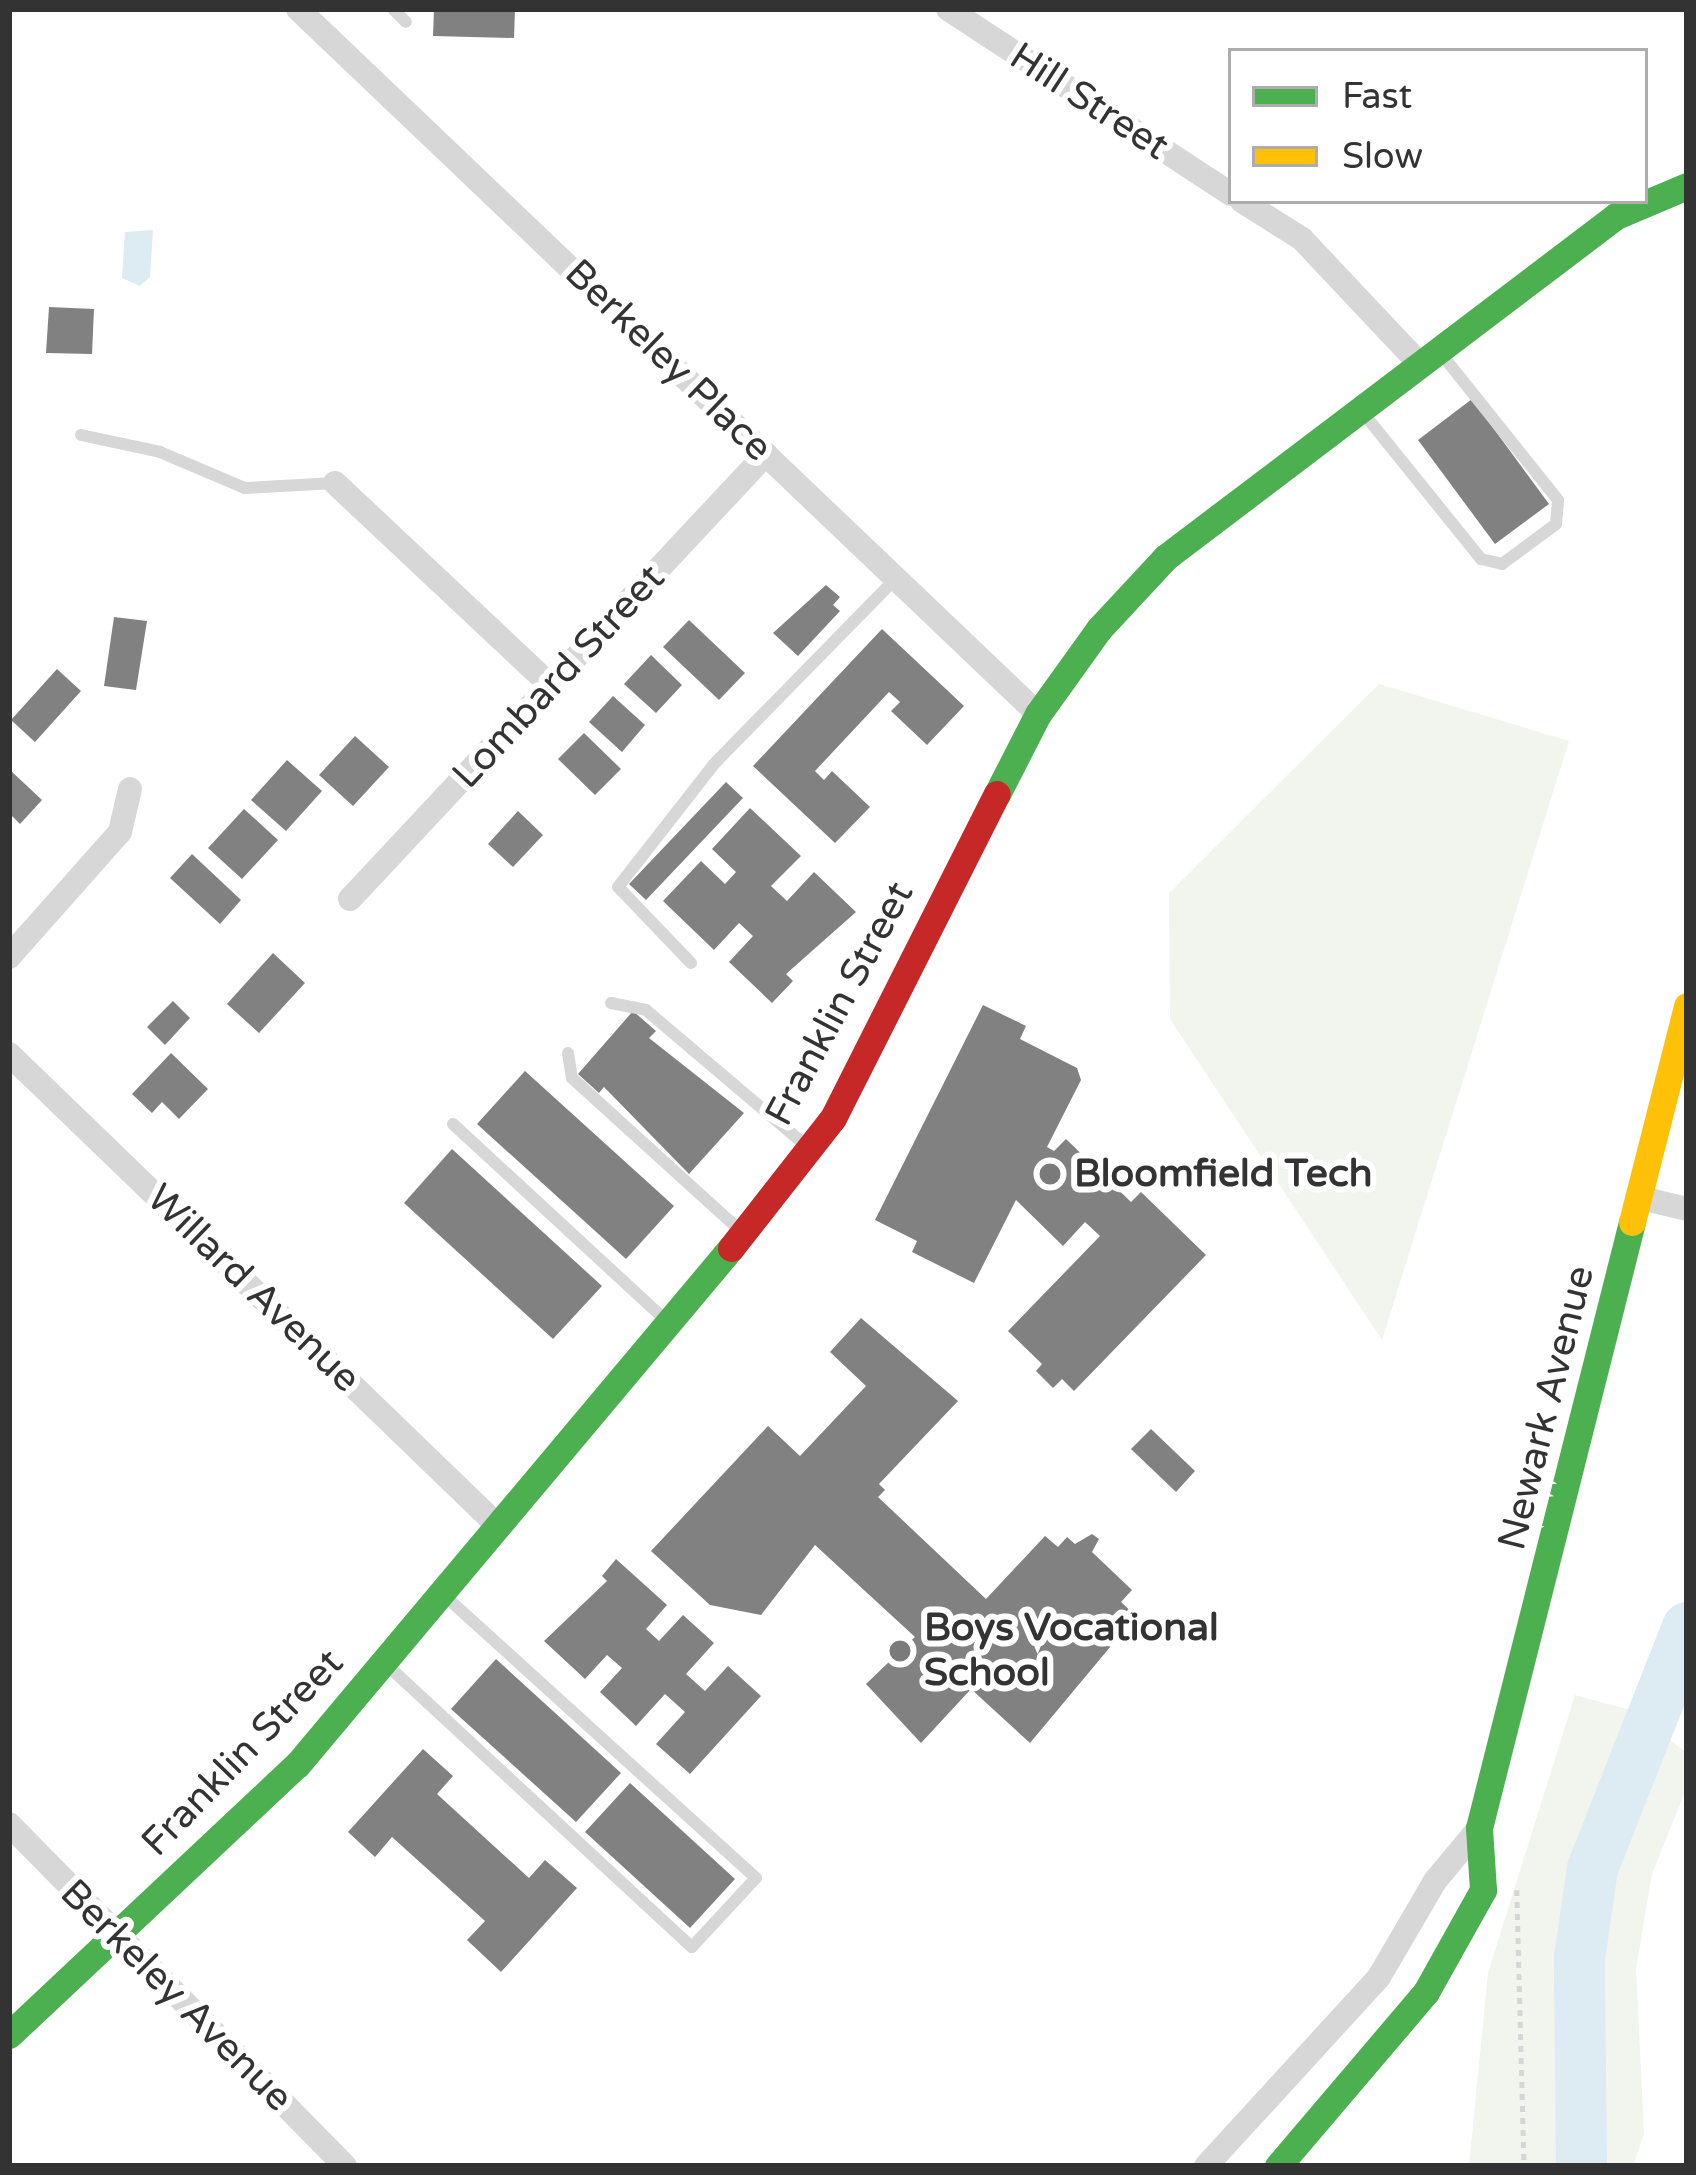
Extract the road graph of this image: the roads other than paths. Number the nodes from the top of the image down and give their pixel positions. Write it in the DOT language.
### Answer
graph roads {
  1 [pos="298,9"];
  2 [pos="393,9"];
  3 [pos="948,9"];
  4 [pos="406,22"];
  5 [pos="1687,186"];
  6 [pos="1228,192"];
  7 [pos="1247,204"];
  8 [pos="1648,204"];
  9 [pos="1648,204"];
  10 [pos="1427,355"];
  11 [pos="1359,408"];
  12 [pos="81,435"];
  13 [pos="766,454"];
  14 [pos="335,483"];
  15 [pos="896,578"];
  16 [pos="550,686"];
  17 [pos="1038,714"];
  18 [pos="130,789"];
  19 [pos="350,899"];
  20 [pos="9,957"];
  21 [pos="692,963"];
  22 [pos="611,1003"];
  23 [pos="1687,1006"];
  24 [pos="568,1053"];
  25 [pos="9,1054"];
  26 [pos="453,1124"];
  27 [pos="809,1149"];
  28 [pos="1641,1198"];
  29 [pos="1687,1209"];
  30 [pos="744,1234"];
  31 [pos="669,1324"];
  32 [pos="497,1525"];
  33 [pos="440,1593"];
  34 [pos="383,1661"];
  35 [pos="9,1824"];
  36 [pos="1479,1828"];
  37 [pos="117,1940"];
  38 [pos="9,2035"];
  39 [pos="345,2166"];
  40 [pos="1206,2166"];
  41 [pos="1278,2166"];
  1 -- 13 [label="street, Berkeley Place"];
  2 -- 4 [label="lane"];
  3 -- 6 [label="street, Hill Street"];
  5 -- 9 [label="main road, Franklin Street"];
  7 -- 10 [label="street"];
  8 -- 10 [label="main road, Franklin Street"];
  10 -- 11 [label="main road, Franklin Street"];
  10 -- 11 [label="lane"];
  11 -- 17 [label="main road, Franklin Street"];
  12 -- 14 [label="lane"];
  13 -- 15 [label="street, Berkeley Place"];
  13 -- 16 [label="street, Lombard Street"];
  14 -- 16 [label="street"];
  15 -- 17 [label="street, Berkeley Place"];
  15 -- 21 [label="lane"];
  16 -- 19 [label="street, Lombard Street"];
  17 -- 27 [label="main road, Franklin Street"];
  18 -- 20 [label="street"];
  22 -- 27 [label="lane"];
  23 -- 28 [label="main road, Newark Avenue"];
  24 -- 30 [label="lane"];
  25 -- 32 [label="street, Willard Avenue"];
  26 -- 31 [label="lane"];
  27 -- 30 [label="main road, Franklin Street"];
  28 -- 29 [label="street"];
  28 -- 36 [label="main road, Newark Avenue"];
  30 -- 31 [label="main road, Franklin Street"];
  31 -- 32 [label="main road, Franklin Street"];
  32 -- 33 [label="main road, Franklin Street"];
  33 -- 34 [label="main road, Franklin Street"];
  33 -- 34 [label="lane"];
  34 -- 37 [label="main road, Franklin Street"];
  35 -- 37 [label="street, Berkeley Avenue"];
  36 -- 40 [label="street, Newark Avenue"];
  36 -- 41 [label="main road, Newark Avenue"];
  37 -- 38 [label="main road, Franklin Street"];
  37 -- 39 [label="street, Berkeley Avenue"];
}
